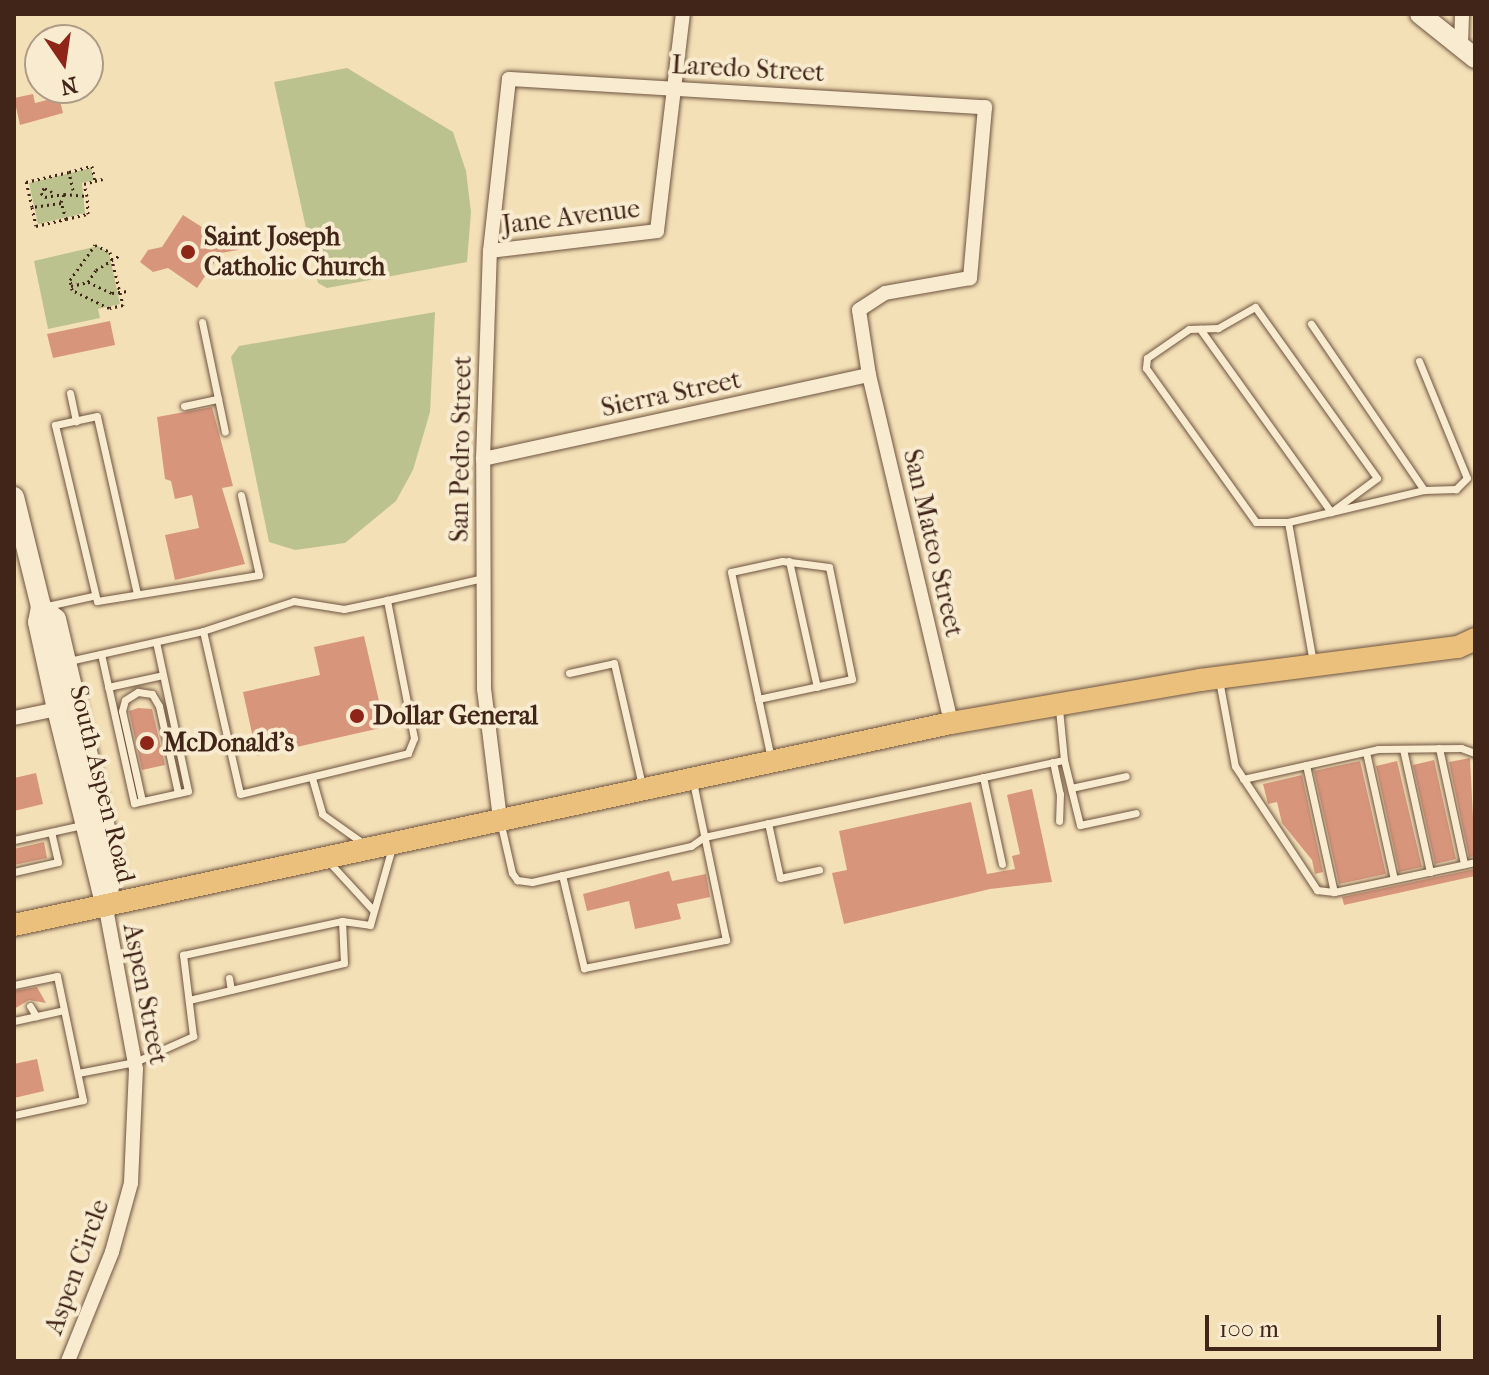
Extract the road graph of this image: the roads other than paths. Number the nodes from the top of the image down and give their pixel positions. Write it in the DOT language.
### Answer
graph roads {
  1 [pos="683,14"];
  2 [pos="1420,14"];
  3 [pos="1462,14"];
  4 [pos="1468,51"];
  5 [pos="509,79"];
  6 [pos="671,89"];
  7 [pos="490,251"];
  8 [pos="885,293"];
  9 [pos="202,322"];
  10 [pos="1311,324"];
  11 [pos="1200,329"];
  12 [pos="1419,361"];
  13 [pos="869,375"];
  14 [pos="70,393"];
  15 [pos="218,399"];
  16 [pos="184,406"];
  17 [pos="76,421"];
  18 [pos="225,432"];
  19 [pos="483,459"];
  20 [pos="1424,490"];
  21 [pos="241,495"];
  22 [pos="14,497"];
  23 [pos="1331,512"];
  24 [pos="17,522"];
  25 [pos="1288,522"];
  26 [pos="789,561"];
  27 [pos="483,578"];
  28 [pos="137,594"];
  29 [pos="92,596"];
  30 [pos="387,600"];
  31 [pos="41,607"];
  32 [pos="203,631"];
  33 [pos="156,642"];
  34 [pos="1469,649"];
  35 [pos="101,654"];
  36 [pos="57,664"];
  37 [pos="1313,665"];
  38 [pos="569,673"];
  39 [pos="163,675"];
  40 [pos="1219,678"];
  41 [pos="108,687"];
  42 [pos="817,687"];
  43 [pos="758,699"];
  44 [pos="1058,703"];
  45 [pos="57,709"];
  46 [pos="14,718"];
  47 [pos="951,723"];
  48 [pos="1439,748"];
  49 [pos="1403,749"];
  50 [pos="1366,752"];
  51 [pos="1475,753"];
  52 [pos="771,760"];
  53 [pos="1064,760"];
  54 [pos="1053,762"];
  55 [pos="1306,765"];
  56 [pos="1126,776"];
  57 [pos="692,777"];
  58 [pos="983,777"];
  59 [pos="312,778"];
  60 [pos="1243,779"];
  61 [pos="642,788"];
  62 [pos="1071,788"];
  63 [pos="178,793"];
  64 [pos="142,801"];
  65 [pos="1136,813"];
  66 [pos="500,819"];
  67 [pos="1059,821"];
  68 [pos="768,823"];
  69 [pos="84,825"];
  70 [pos="51,832"];
  71 [pos="704,837"];
  72 [pos="14,840"];
  73 [pos="395,842"];
  74 [pos="369,848"];
  75 [pos="323,857"];
  76 [pos="1475,862"];
  77 [pos="1002,864"];
  78 [pos="1464,864"];
  79 [pos="819,870"];
  80 [pos="14,872"];
  81 [pos="1430,872"];
  82 [pos="562,875"];
  83 [pos="1394,879"];
  84 [pos="1334,892"];
  85 [pos="105,903"];
  86 [pos="373,910"];
  87 [pos="342,921"];
  88 [pos="14,925"];
  89 [pos="302,928"];
  90 [pos="280,933"];
  91 [pos="262,937"];
  92 [pos="304,939"];
  93 [pos="242,942"];
  94 [pos="282,944"];
  95 [pos="224,946"];
  96 [pos="264,948"];
  97 [pos="244,952"];
  98 [pos="226,955"];
  99 [pos="308,961"];
  100 [pos="285,967"];
  101 [pos="268,970"];
  102 [pos="311,971"];
  103 [pos="249,974"];
  104 [pos="287,976"];
  105 [pos="229,978"];
  106 [pos="271,980"];
  107 [pos="251,985"];
  108 [pos="16,987"];
  109 [pos="231,990"];
  110 [pos="189,1000"];
  111 [pos="30,1006"];
  112 [pos="64,1010"];
  113 [pos="36,1016"];
  114 [pos="14,1021"];
  115 [pos="135,1062"];
  116 [pos="78,1073"];
  117 [pos="138,1094"];
  118 [pos="14,1115"];
  119 [pos="68,1361"];
  1 -- 6 [label="street"];
  2 -- 4 [label="street"];
  3 -- 4 [label="street"];
  5 -- 6 [label="street, Laredo Street"];
  5 -- 7 [label="street, San Pedro Street"];
  6 -- 7 [label="street, Jane Avenue"];
  6 -- 8 [label="street, Laredo Street"];
  7 -- 19 [label="street, San Pedro Street"];
  8 -- 13 [label="street, San Mateo Street"];
  9 -- 15 [label="lane"];
  10 -- 20 [label="lane"];
  11 -- 23 [label="lane"];
  11 -- 23 [label="lane"];
  11 -- 25 [label="lane"];
  12 -- 20 [label="lane"];
  13 -- 19 [label="street, Sierra Street"];
  13 -- 47 [label="street, San Mateo Street"];
  14 -- 17 [label="lane"];
  15 -- 16 [label="lane"];
  15 -- 18 [label="lane"];
  17 -- 28 [label="lane"];
  17 -- 29 [label="lane"];
  19 -- 27 [label="street, San Pedro Street"];
  20 -- 23 [label="lane"];
  21 -- 28 [label="lane"];
  22 -- 24 [label="street, South Aspen Road"];
  23 -- 25 [label="lane"];
  24 -- 31 [label="street, South Aspen Road"];
  25 -- 37 [label="lane"];
  26 -- 42 [label="lane"];
  26 -- 42 [label="lane"];
  26 -- 43 [label="lane"];
  27 -- 30 [label="lane"];
  27 -- 66 [label="street, San Pedro Street"];
  28 -- 29 [label="lane"];
  29 -- 31 [label="lane"];
  30 -- 32 [label="lane"];
  30 -- 59 [label="lane"];
  31 -- 36 [label="street, South Aspen Road"];
  32 -- 33 [label="lane"];
  32 -- 59 [label="lane"];
  33 -- 35 [label="lane"];
  33 -- 39 [label="lane"];
  34 -- 37 [label="main road"];
  35 -- 36 [label="lane"];
  35 -- 41 [label="lane"];
  36 -- 45 [label="street, South Aspen Road"];
  36 -- 85 [label="street, South Aspen Road"];
  37 -- 40 [label="main road"];
  38 -- 61 [label="lane"];
  39 -- 41 [label="lane"];
  39 -- 63 [label="lane"];
  40 -- 44 [label="main road"];
  40 -- 60 [label="lane"];
  41 -- 64 [label="lane"];
  42 -- 43 [label="lane"];
  43 -- 52 [label="lane"];
  44 -- 47 [label="main road"];
  44 -- 53 [label="lane"];
  45 -- 46 [label="street"];
  45 -- 69 [label="street, South Aspen Road"];
  47 -- 52 [label="main road"];
  48 -- 49 [label="lane"];
  48 -- 51 [label="lane"];
  48 -- 78 [label="lane"];
  49 -- 50 [label="lane"];
  49 -- 81 [label="lane"];
  50 -- 55 [label="lane"];
  50 -- 83 [label="lane"];
  52 -- 57 [label="main road"];
  53 -- 54 [label="lane"];
  53 -- 62 [label="lane"];
  54 -- 58 [label="lane"];
  54 -- 67 [label="lane"];
  55 -- 60 [label="lane"];
  55 -- 84 [label="lane"];
  56 -- 62 [label="lane"];
  57 -- 61 [label="main road"];
  57 -- 71 [label="lane"];
  58 -- 68 [label="lane"];
  58 -- 77 [label="lane"];
  59 -- 74 [label="lane"];
  60 -- 84 [label="lane"];
  61 -- 66 [label="main road"];
  62 -- 65 [label="lane"];
  63 -- 64 [label="lane"];
  63 -- 64 [label="lane"];
  66 -- 73 [label="main road"];
  66 -- 82 [label="lane"];
  68 -- 71 [label="lane"];
  68 -- 79 [label="lane"];
  69 -- 70 [label="lane"];
  69 -- 85 [label="street, South Aspen Road"];
  70 -- 72 [label="lane"];
  70 -- 80 [label="lane"];
  71 -- 82 [label="lane"];
  71 -- 82 [label="lane"];
  73 -- 74 [label="main road"];
  73 -- 86 [label="lane"];
  74 -- 75 [label="main road"];
  75 -- 85 [label="main road"];
  75 -- 86 [label="lane"];
  76 -- 78 [label="lane"];
  78 -- 81 [label="lane"];
  81 -- 83 [label="lane"];
  83 -- 84 [label="lane"];
  85 -- 88 [label="main road"];
  85 -- 115 [label="street, Aspen Street"];
  86 -- 87 [label="lane"];
  87 -- 89 [label="lane"];
  87 -- 102 [label="lane"];
  89 -- 90 [label="lane"];
  89 -- 92 [label="lane"];
  90 -- 91 [label="lane"];
  90 -- 94 [label="lane"];
  91 -- 93 [label="lane"];
  91 -- 96 [label="lane"];
  93 -- 95 [label="lane"];
  93 -- 97 [label="lane"];
  95 -- 98 [label="lane"];
  95 -- 110 [label="lane"];
  99 -- 102 [label="lane"];
  100 -- 104 [label="lane"];
  101 -- 106 [label="lane"];
  102 -- 104 [label="lane"];
  103 -- 107 [label="lane"];
  104 -- 106 [label="lane"];
  105 -- 109 [label="lane"];
  106 -- 107 [label="lane"];
  107 -- 109 [label="lane"];
  108 -- 112 [label="lane"];
  109 -- 110 [label="lane"];
  110 -- 115 [label="lane"];
  111 -- 113 [label="lane"];
  112 -- 113 [label="lane"];
  112 -- 116 [label="lane"];
  113 -- 114 [label="lane"];
  115 -- 116 [label="lane"];
  115 -- 117 [label="street, Aspen Street"];
  116 -- 118 [label="lane"];
  117 -- 119 [label="street, Aspen Circle"];
}
